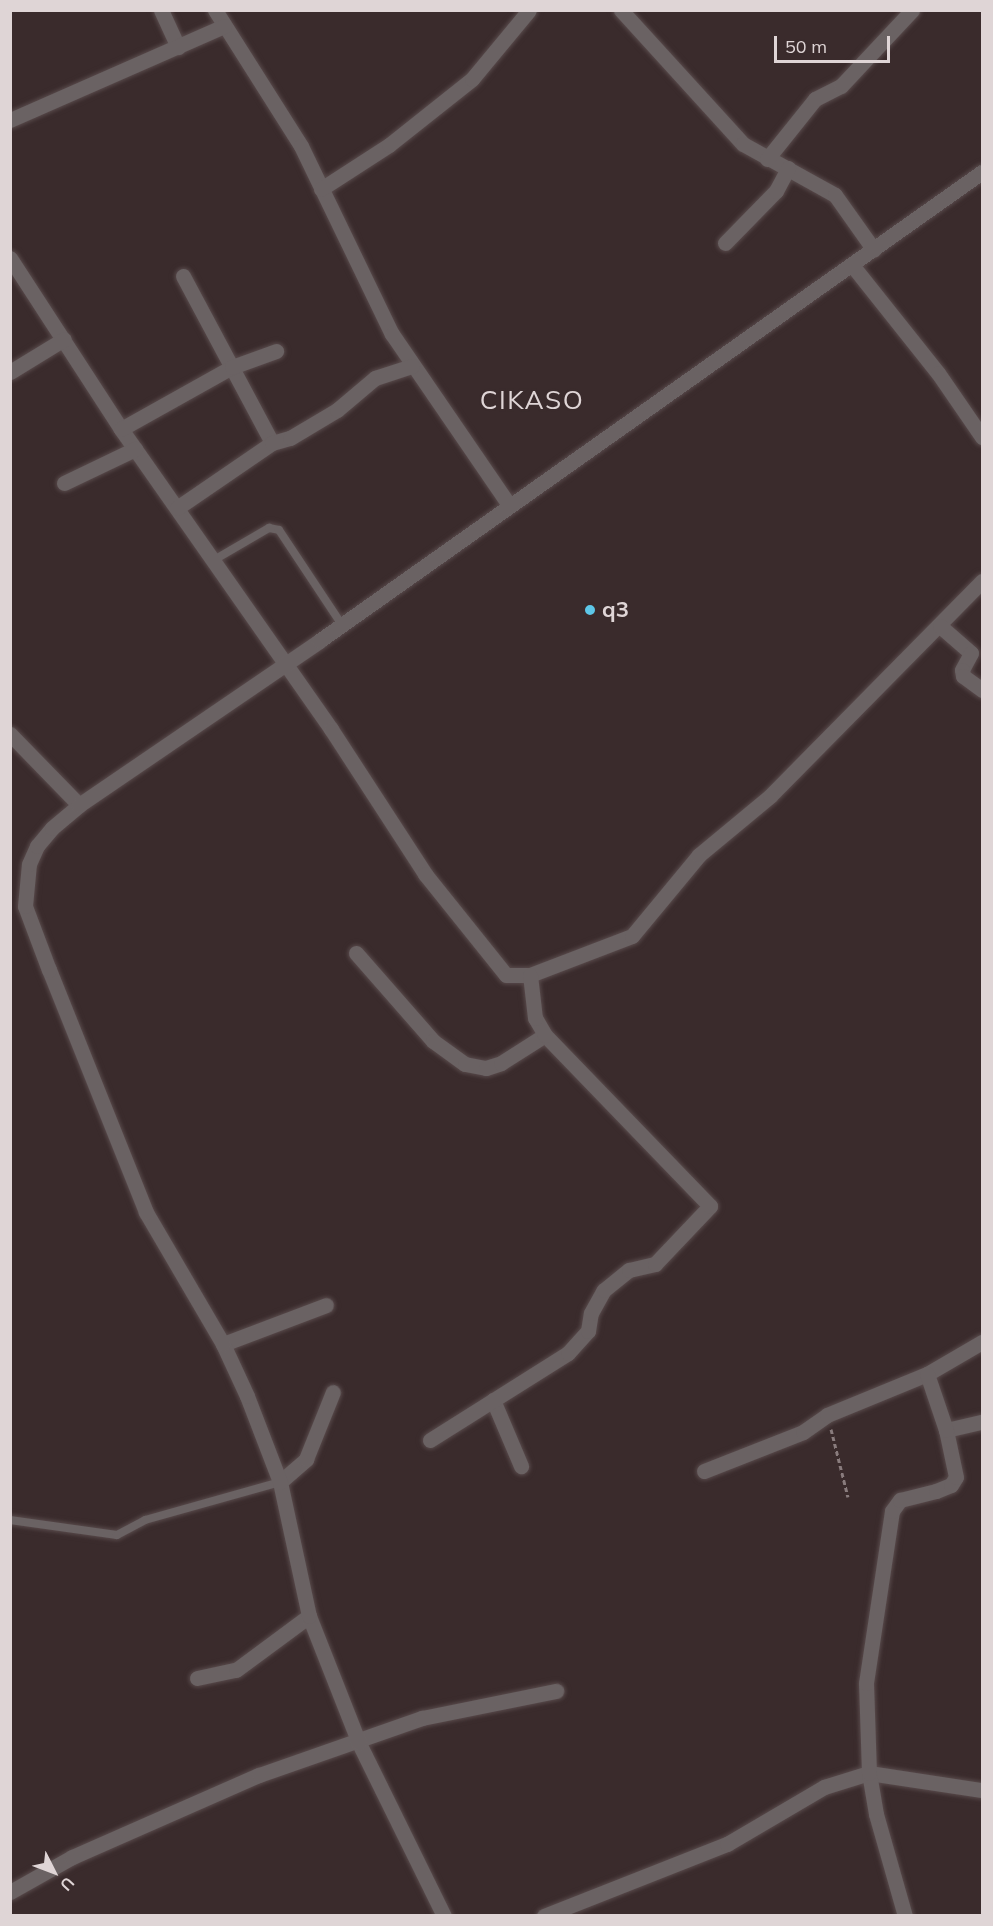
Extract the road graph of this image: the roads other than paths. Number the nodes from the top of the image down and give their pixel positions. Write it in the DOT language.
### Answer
graph roads {
  1 [pos="161,10"];
  2 [pos="215,10"];
  3 [pos="529,10"];
  4 [pos="621,10"];
  5 [pos="912,10"];
  6 [pos="224,26"];
  7 [pos="178,46"];
  8 [pos="10,120"];
  9 [pos="767,159"];
  10 [pos="788,168"];
  11 [pos="982,172"];
  12 [pos="321,189"];
  13 [pos="725,243"];
  14 [pos="874,250"];
  15 [pos="10,258"];
  16 [pos="852,265"];
  17 [pos="183,276"];
  18 [pos="64,339"];
  19 [pos="276,351"];
  20 [pos="412,366"];
  21 [pos="232,367"];
  22 [pos="10,372"];
  23 [pos="121,429"];
  24 [pos="982,437"];
  25 [pos="272,443"];
  26 [pos="135,449"];
  27 [pos="64,483"];
  28 [pos="509,505"];
  29 [pos="177,508"];
  30 [pos="214,560"];
  31 [pos="982,581"];
  32 [pos="342,625"];
  33 [pos="940,626"];
  34 [pos="286,664"];
  35 [pos="982,690"];
  36 [pos="10,734"];
  37 [pos="79,805"];
  38 [pos="356,953"];
  39 [pos="530,975"];
  40 [pos="546,1035"];
  41 [pos="326,1305"];
  42 [pos="982,1342"];
  43 [pos="223,1344"];
  44 [pos="927,1374"];
  45 [pos="333,1392"];
  46 [pos="492,1400"];
  47 [pos="982,1422"];
  48 [pos="946,1430"];
  49 [pos="430,1440"];
  50 [pos="521,1466"];
  51 [pos="705,1471"];
  52 [pos="280,1482"];
  53 [pos="10,1520"];
  54 [pos="309,1616"];
  55 [pos="197,1678"];
  56 [pos="556,1691"];
  57 [pos="359,1743"];
  58 [pos="868,1773"];
  59 [pos="982,1790"];
  60 [pos="10,1892"];
  61 [pos="444,1916"];
  62 [pos="544,1916"];
  63 [pos="905,1916"];
  1 -- 7 [label="street"];
  2 -- 6 [label="street"];
  3 -- 12 [label="street"];
  4 -- 9 [label="street"];
  5 -- 9 [label="street"];
  6 -- 7 [label="street"];
  6 -- 12 [label="street"];
  7 -- 8 [label="street"];
  9 -- 10 [label="street"];
  10 -- 13 [label="street"];
  10 -- 14 [label="street"];
  11 -- 14 [label="street"];
  12 -- 20 [label="street"];
  14 -- 16 [label="street"];
  15 -- 18 [label="street"];
  16 -- 24 [label="street"];
  16 -- 28 [label="street"];
  17 -- 21 [label="street"];
  18 -- 22 [label="street"];
  18 -- 23 [label="street"];
  19 -- 21 [label="street"];
  20 -- 25 [label="street"];
  20 -- 28 [label="street"];
  21 -- 23 [label="street"];
  21 -- 25 [label="street"];
  23 -- 26 [label="street"];
  25 -- 29 [label="street"];
  26 -- 27 [label="street"];
  26 -- 29 [label="street"];
  28 -- 32 [label="street"];
  29 -- 30 [label="street"];
  30 -- 32 [label="lane"];
  30 -- 34 [label="street"];
  31 -- 33 [label="street"];
  32 -- 34 [label="street"];
  33 -- 35 [label="street"];
  33 -- 39 [label="street"];
  34 -- 37 [label="street"];
  34 -- 39 [label="street"];
  36 -- 37 [label="street"];
  37 -- 43 [label="street"];
  38 -- 40 [label="street"];
  39 -- 40 [label="street"];
  40 -- 46 [label="street"];
  41 -- 43 [label="street"];
  42 -- 44 [label="street"];
  43 -- 52 [label="street"];
  44 -- 48 [label="street"];
  44 -- 51 [label="street"];
  45 -- 52 [label="street"];
  46 -- 49 [label="street"];
  46 -- 50 [label="street"];
  47 -- 48 [label="street"];
  48 -- 58 [label="street"];
  52 -- 53 [label="lane"];
  52 -- 54 [label="street"];
  54 -- 55 [label="street"];
  54 -- 57 [label="street"];
  56 -- 57 [label="street"];
  57 -- 60 [label="street"];
  57 -- 61 [label="street"];
  58 -- 59 [label="street"];
  58 -- 62 [label="street"];
  58 -- 63 [label="street"];
}
